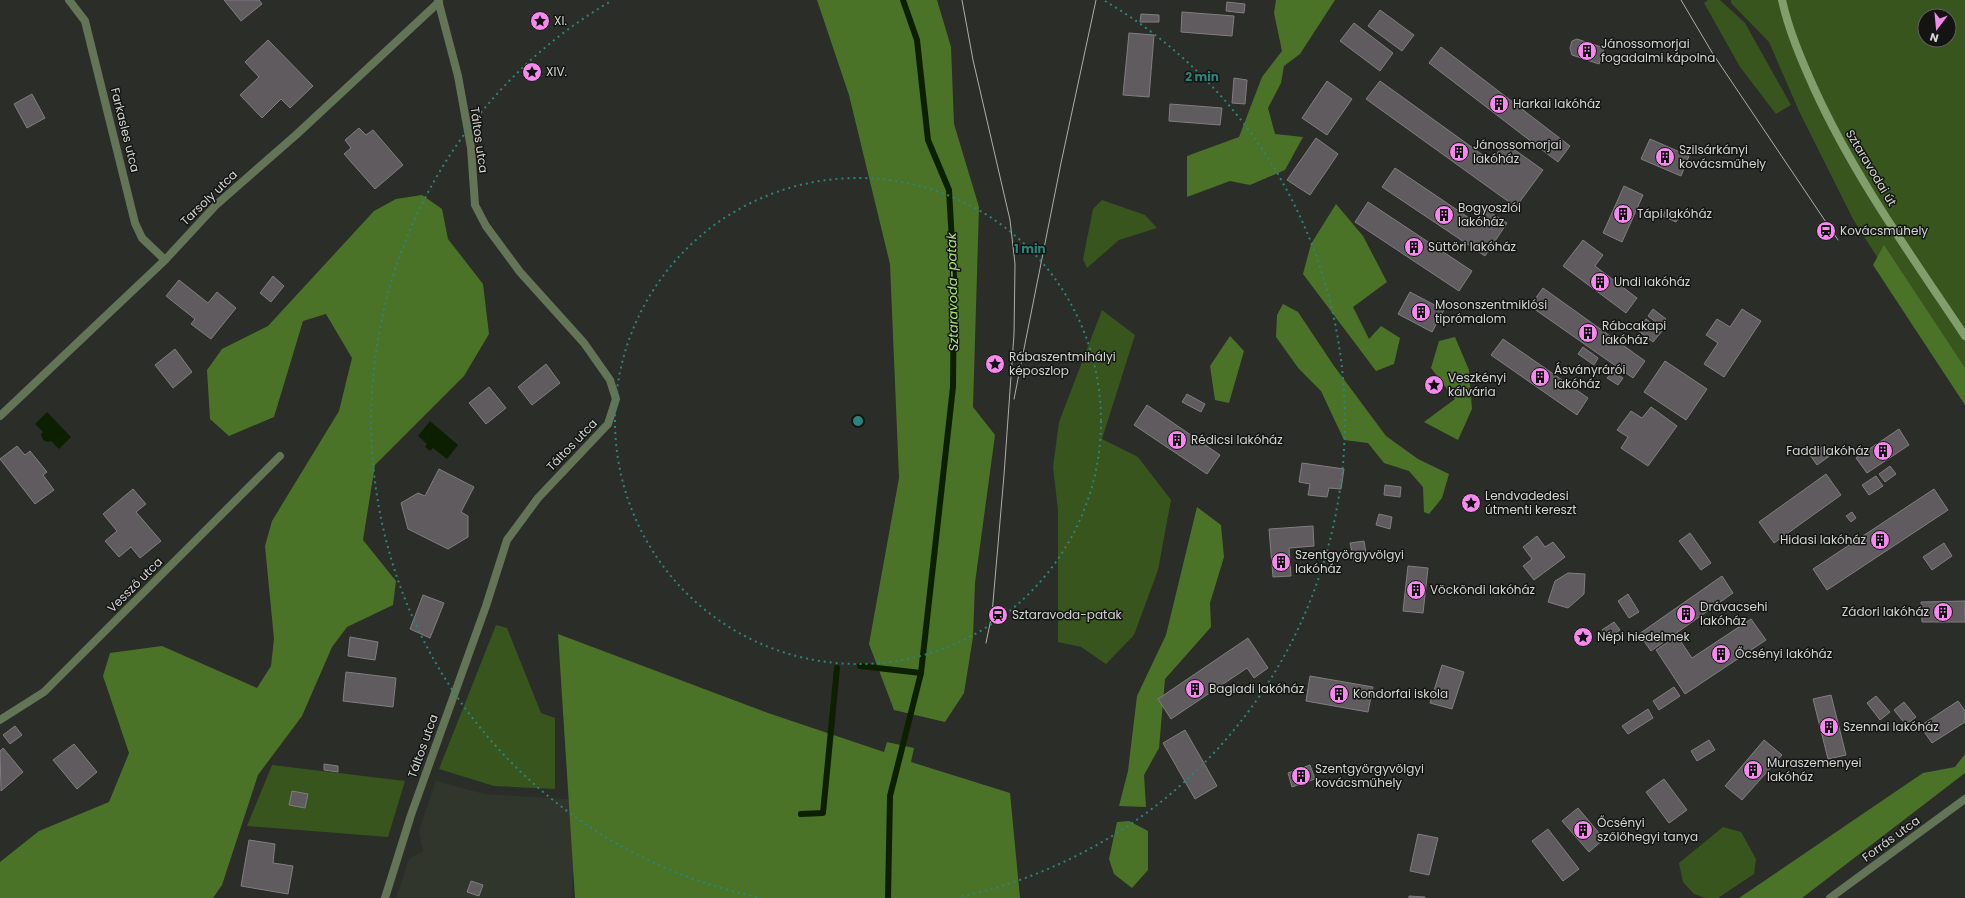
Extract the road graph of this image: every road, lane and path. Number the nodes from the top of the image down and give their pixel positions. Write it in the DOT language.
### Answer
graph roads {
  1 [pos="69,0"];
  2 [pos="1782,0"];
  3 [pos="438,1"];
  4 [pos="164,260"];
  5 [pos="1965,336"];
  6 [pos="0,416"];
  7 [pos="280,456"];
  8 [pos="0,720"];
  9 [pos="1965,799"];
  10 [pos="384,898"];
  11 [pos="1830,898"];
  1 -- 4 [label="street, Farkasles utca"];
  2 -- 5 [label="street, Sztaravodai út"];
  3 -- 4 [label="street, Tarsoly utca"];
  3 -- 10 [label="street, Táltos utca"];
  4 -- 6 [label="street, Tarsoly utca"];
  7 -- 8 [label="street, Vessző utca"];
  9 -- 11 [label="street, Forrás utca"];
}
